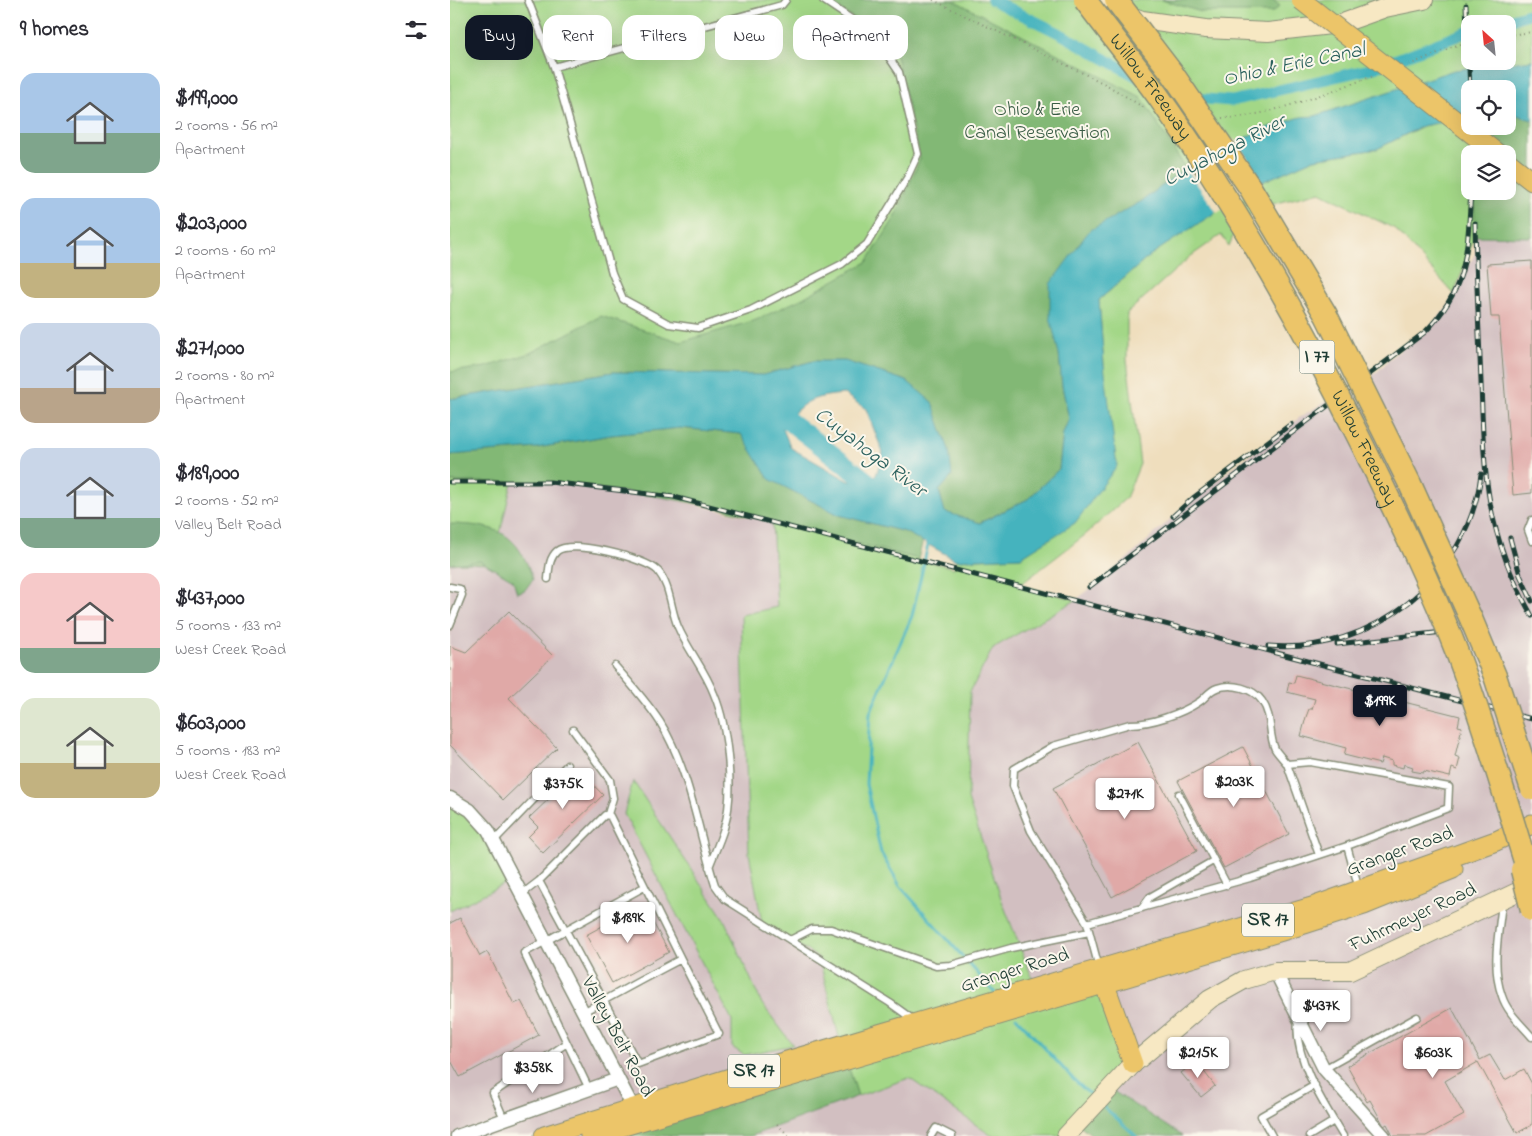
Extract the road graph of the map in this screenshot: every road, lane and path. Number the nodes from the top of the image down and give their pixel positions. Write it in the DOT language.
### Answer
graph roads {
  1 [pos="528,0"];
  2 [pos="786,0"];
  3 [pos="823,0"];
  4 [pos="933,0"];
  5 [pos="1087,0"];
  6 [pos="1116,0"];
  7 [pos="1301,0"];
  8 [pos="1412,1"];
  9 [pos="1382,4"];
  10 [pos="1532,32"];
  11 [pos="1516,34"];
  12 [pos="1461,44"];
  13 [pos="1406,66"];
  14 [pos="554,67"];
  15 [pos="1378,75"];
  16 [pos="1152,113"];
  17 [pos="1219,118"];
  18 [pos="1486,145"];
  19 [pos="1516,168"];
  20 [pos="1532,181"];
  21 [pos="1532,520"];
  22 [pos="1532,541"];
  23 [pos="548,579"];
  24 [pos="450,587"];
  25 [pos="450,625"];
  26 [pos="615,666"];
  27 [pos="1495,676"];
  28 [pos="573,730"];
  29 [pos="1490,746"];
  30 [pos="1287,764"];
  31 [pos="568,765"];
  32 [pos="1532,775"];
  33 [pos="1532,789"];
  34 [pos="1179,794"];
  35 [pos="450,798"];
  36 [pos="608,814"];
  37 [pos="1532,824"];
  38 [pos="494,841"];
  39 [pos="1347,846"];
  40 [pos="1320,855"];
  41 [pos="1213,861"];
  42 [pos="709,867"];
  43 [pos="539,881"];
  44 [pos="1532,884"];
  45 [pos="1226,885"];
  46 [pos="644,887"];
  47 [pos="522,894"];
  48 [pos="1362,898"];
  49 [pos="1502,899"];
  50 [pos="1142,908"];
  51 [pos="1532,910"];
  52 [pos="1087,922"];
  53 [pos="565,930"];
  54 [pos="1089,932"];
  55 [pos="546,940"];
  56 [pos="790,940"];
  57 [pos="681,959"];
  58 [pos="1275,971"];
  59 [pos="1101,977"];
  60 [pos="602,1001"];
  61 [pos="583,1012"];
  62 [pos="1418,1017"];
  63 [pos="1299,1018"];
  64 [pos="920,1030"];
  65 [pos="1532,1037"];
  66 [pos="567,1044"];
  67 [pos="1133,1064"];
  68 [pos="1324,1069"];
  69 [pos="618,1079"];
  70 [pos="1315,1085"];
  71 [pos="589,1089"];
  72 [pos="636,1113"];
  73 [pos="504,1119"];
  74 [pos="1334,1122"];
  75 [pos="777,1124"];
  76 [pos="457,1136"];
  77 [pos="544,1136"];
  78 [pos="590,1136"];
  79 [pos="790,1136"];
  80 [pos="931,1136"];
  81 [pos="952,1136"];
  82 [pos="1066,1136"];
  83 [pos="1272,1136"];
  84 [pos="1309,1136"];
  85 [pos="1343,1136"];
  86 [pos="1384,1136"];
  1 -- 14 [label="lane"];
  2 -- 14 [label="lane"];
  3 -- 14 [label="lane"];
  4 -- 16 [label="path"];
  5 -- 9 [label="street"];
  5 -- 29 [label="highway, Willow Freeway / I 77, bridge"];
  6 -- 27 [label="highway, Willow Freeway / I 77, bridge"];
  7 -- 18 [label="main road, bridge"];
  8 -- 9 [label="street"];
  10 -- 11 [label="path"];
  12 -- 13 [label="path"];
  15 -- 17 [label="path"];
  19 -- 20 [label="main road"];
  21 -- 22 [label="lane"];
  23 -- 42 [label="lane"];
  24 -- 25 [label="lane"];
  26 -- 42 [label="lane"];
  27 -- 32 [label="highway, bridge"];
  27 -- 33 [label="highway, Willow Freeway / I 77, bridge"];
  28 -- 36 [label="lane"];
  29 -- 44 [label="highway, Willow Freeway / I 77, bridge"];
  29 -- 51 [label="highway, bridge"];
  30 -- 39 [label="lane"];
  30 -- 40 [label="lane"];
  30 -- 52 [label="lane"];
  31 -- 38 [label="lane"];
  34 -- 41 [label="lane"];
  35 -- 38 [label="street, Valley Belt Road"];
  36 -- 43 [label="lane"];
  36 -- 46 [label="lane"];
  37 -- 48 [label="main road, Granger Road / SR 17"];
  38 -- 47 [label="street, Valley Belt Road"];
  39 -- 40 [label="lane"];
  39 -- 48 [label="lane"];
  40 -- 45 [label="lane"];
  41 -- 45 [label="lane"];
  41 -- 50 [label="lane"];
  42 -- 56 [label="lane"];
  43 -- 47 [label="lane"];
  43 -- 53 [label="lane"];
  44 -- 49 [label="street, Fuhrmeyer Road"];
  45 -- 50 [label="lane"];
  46 -- 53 [label="lane"];
  46 -- 57 [label="lane"];
  47 -- 55 [label="street, Valley Belt Road"];
  48 -- 59 [label="main road, Granger Road / SR 17"];
  49 -- 58 [label="street, Fuhrmeyer Road"];
  49 -- 65 [label="lane"];
  50 -- 52 [label="lane"];
  52 -- 54 [label="lane"];
  53 -- 55 [label="lane"];
  53 -- 60 [label="lane"];
  54 -- 56 [label="lane"];
  54 -- 59 [label="lane"];
  55 -- 61 [label="street, Valley Belt Road"];
  55 -- 66 [label="lane"];
  56 -- 64 [label="lane"];
  57 -- 60 [label="lane"];
  57 -- 60 [label="lane"];
  58 -- 63 [label="street"];
  58 -- 67 [label="street, Fuhrmeyer Road"];
  59 -- 64 [label="main road, Granger Road / SR 17"];
  59 -- 67 [label="main road"];
  60 -- 61 [label="lane"];
  61 -- 69 [label="street, Valley Belt Road"];
  62 -- 68 [label="lane"];
  63 -- 68 [label="street"];
  63 -- 70 [label="lane"];
  64 -- 72 [label="main road, Granger Road / SR 17"];
  66 -- 71 [label="lane"];
  66 -- 73 [label="lane"];
  67 -- 82 [label="street, Fuhrmeyer Road"];
  68 -- 86 [label="street"];
  69 -- 71 [label="street"];
  69 -- 72 [label="street, Valley Belt Road"];
  70 -- 74 [label="lane"];
  70 -- 83 [label="lane"];
  71 -- 73 [label="street"];
  72 -- 77 [label="main road, Granger Road / SR 17"];
  72 -- 78 [label="main road, Granger Road / SR 17"];
  73 -- 76 [label="street"];
  74 -- 84 [label="lane"];
  74 -- 85 [label="lane"];
  75 -- 79 [label="path"];
  80 -- 81 [label="lane"];
}
